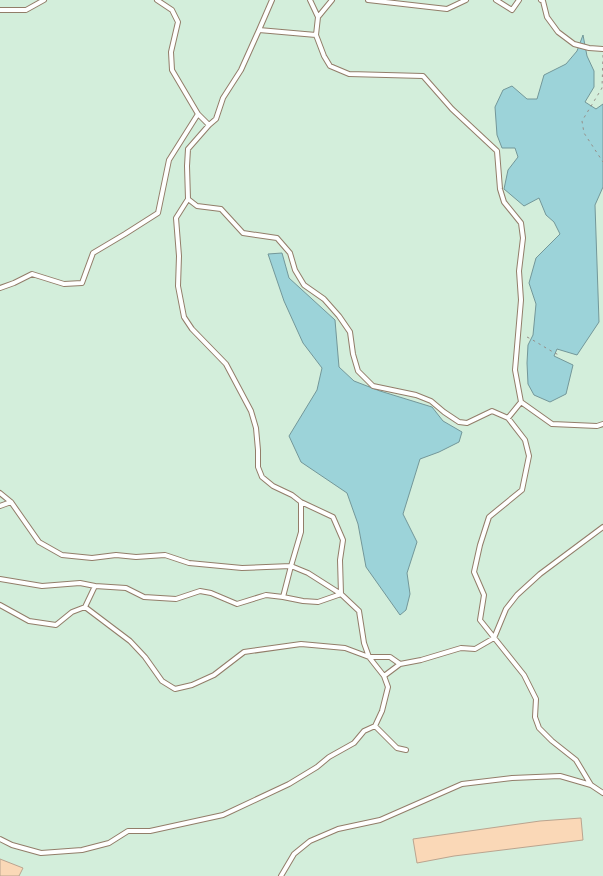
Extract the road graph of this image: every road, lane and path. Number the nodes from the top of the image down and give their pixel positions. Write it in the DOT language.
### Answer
graph roads {
  1 [pos="44,0"];
  2 [pos="157,0"];
  3 [pos="272,0"];
  4 [pos="310,0"];
  5 [pos="332,0"];
  6 [pos="368,0"];
  7 [pos="466,0"];
  8 [pos="496,0"];
  9 [pos="519,0"];
  10 [pos="542,0"];
  11 [pos="0,10"];
  12 [pos="318,17"];
  13 [pos="259,30"];
  14 [pos="316,35"];
  15 [pos="603,49"];
  16 [pos="198,114"];
  17 [pos="209,125"];
  18 [pos="603,162"];
  19 [pos="188,199"];
  20 [pos="0,288"];
  21 [pos="527,337"];
  22 [pos="561,356"];
  23 [pos="521,402"];
  24 [pos="508,418"];
  25 [pos="603,424"];
  26 [pos="0,493"];
  27 [pos="11,502"];
  28 [pos="301,502"];
  29 [pos="0,506"];
  30 [pos="603,527"];
  31 [pos="291,566"];
  32 [pos="0,580"];
  33 [pos="96,586"];
  34 [pos="341,594"];
  35 [pos="283,597"];
  36 [pos="0,605"];
  37 [pos="85,607"];
  38 [pos="494,638"];
  39 [pos="369,657"];
  40 [pos="400,664"];
  41 [pos="384,676"];
  42 [pos="375,726"];
  43 [pos="406,750"];
  44 [pos="591,785"];
  45 [pos="603,793"];
  46 [pos="0,839"];
  47 [pos="281,876"];
  1 -- 11 [label="lane"];
  2 -- 16 [label="lane"];
  3 -- 13 [label="lane"];
  4 -- 12 [label="lane"];
  5 -- 12 [label="lane"];
  6 -- 7 [label="lane"];
  8 -- 9 [label="lane"];
  10 -- 15 [label="lane"];
  12 -- 14 [label="lane"];
  13 -- 14 [label="lane"];
  13 -- 17 [label="lane"];
  14 -- 23 [label="lane"];
  15 -- 18 [label="path"];
  16 -- 17 [label="lane"];
  16 -- 20 [label="lane"];
  17 -- 19 [label="lane"];
  19 -- 24 [label="lane"];
  19 -- 28 [label="lane"];
  21 -- 22 [label="path"];
  23 -- 24 [label="lane"];
  23 -- 25 [label="lane"];
  24 -- 38 [label="lane"];
  26 -- 27 [label="lane"];
  27 -- 29 [label="lane"];
  27 -- 31 [label="lane"];
  28 -- 31 [label="lane"];
  28 -- 34 [label="lane"];
  30 -- 38 [label="lane"];
  31 -- 34 [label="lane"];
  31 -- 35 [label="lane"];
  32 -- 33 [label="lane"];
  33 -- 35 [label="lane"];
  33 -- 37 [label="lane"];
  34 -- 35 [label="lane"];
  34 -- 39 [label="lane"];
  36 -- 37 [label="lane"];
  37 -- 39 [label="lane"];
  38 -- 40 [label="lane"];
  38 -- 44 [label="lane"];
  39 -- 40 [label="lane"];
  39 -- 41 [label="lane"];
  40 -- 41 [label="lane"];
  41 -- 42 [label="lane"];
  42 -- 43 [label="lane"];
  42 -- 46 [label="lane"];
  44 -- 45 [label="lane"];
  44 -- 47 [label="lane"];
}
